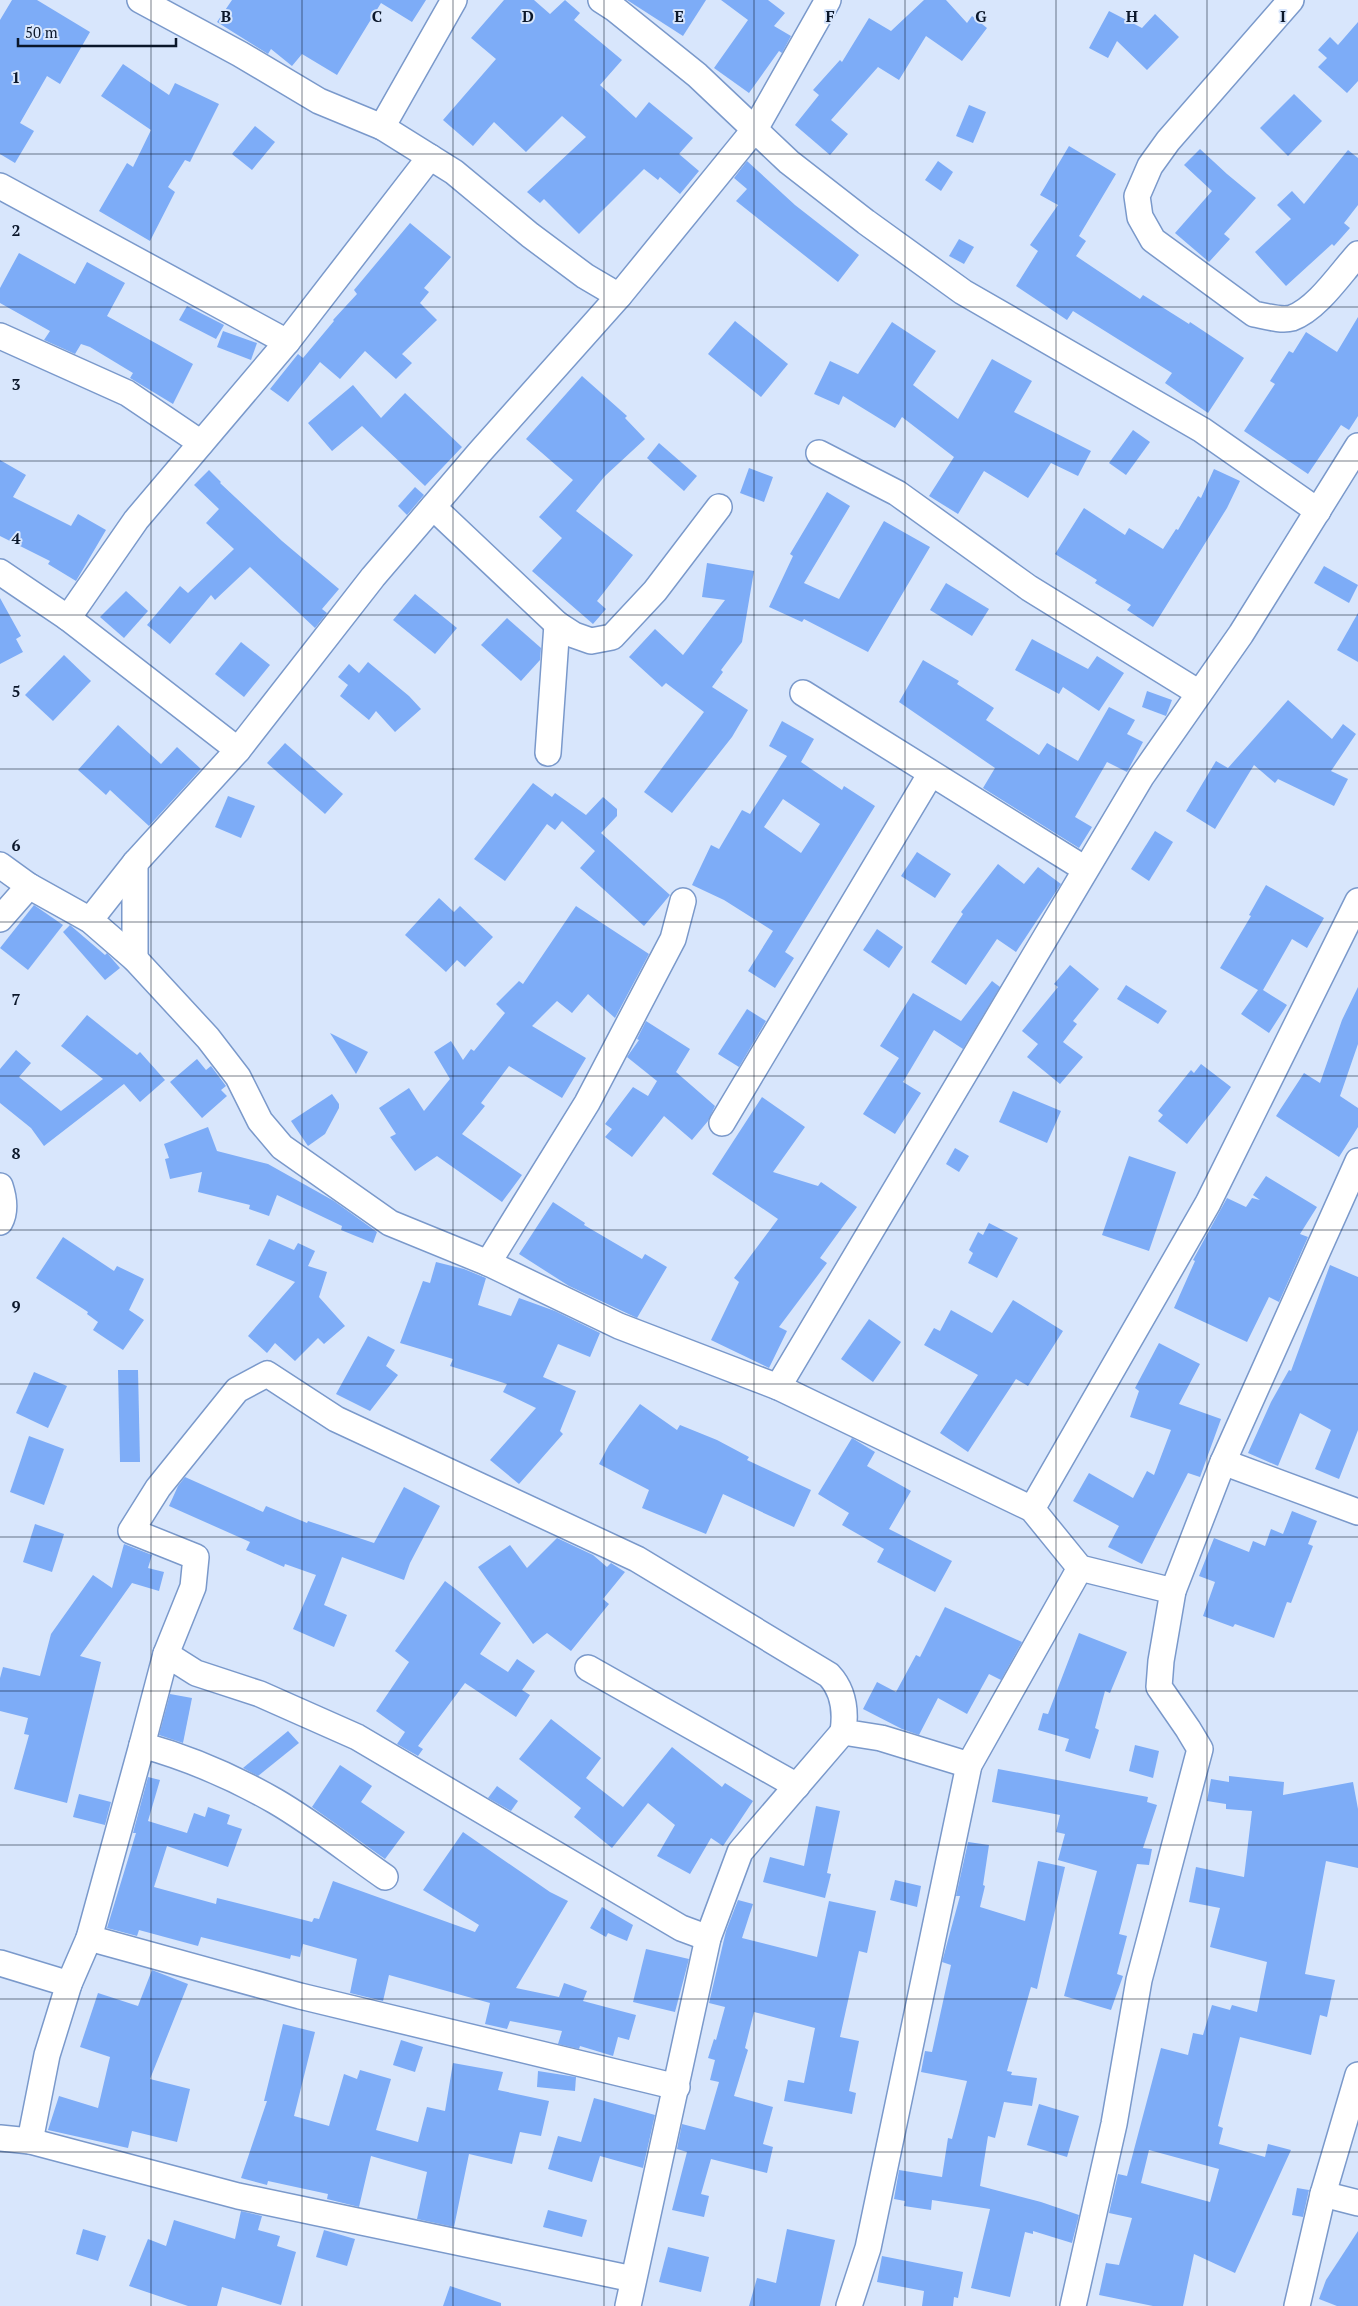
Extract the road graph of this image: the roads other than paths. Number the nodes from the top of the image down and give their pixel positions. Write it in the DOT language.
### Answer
graph roads {
  1 [pos="140,0"];
  2 [pos="454,0"];
  3 [pos="601,0"];
  4 [pos="828,0"];
  5 [pos="1291,0"];
  6 [pos="382,127"];
  7 [pos="755,129"];
  8 [pos="430,157"];
  9 [pos="0,186"];
  10 [pos="1358,254"];
  11 [pos="619,296"];
  12 [pos="0,336"];
  13 [pos="287,342"];
  14 [pos="201,444"];
  15 [pos="1358,446"];
  16 [pos="819,452"];
  17 [pos="432,507"];
  18 [pos="719,507"];
  19 [pos="1318,511"];
  20 [pos="0,572"];
  21 [pos="68,618"];
  22 [pos="557,624"];
  23 [pos="803,693"];
  24 [pos="1198,693"];
  25 [pos="238,750"];
  26 [pos="548,753"];
  27 [pos="930,774"];
  28 [pos="135,863"];
  29 [pos="0,865"];
  30 [pos="1085,870"];
  31 [pos="29,886"];
  32 [pos="684,901"];
  33 [pos="1358,901"];
  34 [pos="0,919"];
  35 [pos="90,920"];
  36 [pos="134,959"];
  37 [pos="722,1123"];
  38 [pos="1358,1164"];
  39 [pos="0,1186"];
  40 [pos="0,1222"];
  41 [pos="488,1263"];
  42 [pos="778,1387"];
  43 [pos="1223,1462"];
  44 [pos="1032,1509"];
  45 [pos="1358,1512"];
  46 [pos="1080,1568"];
  47 [pos="1173,1591"];
  48 [pos="166,1654"];
  49 [pos="588,1668"];
  50 [pos="843,1732"];
  51 [pos="142,1745"];
  52 [pos="969,1765"];
  53 [pos="797,1786"];
  54 [pos="385,1877"];
  55 [pos="89,1938"];
  56 [pos="708,1938"];
  57 [pos="0,1963"];
  58 [pos="69,1984"];
  59 [pos="1358,2074"];
  60 [pos="676,2087"];
  61 [pos="0,2138"];
  62 [pos="30,2141"];
  63 [pos="1323,2194"];
  64 [pos="1358,2203"];
  65 [pos="633,2279"];
  66 [pos="628,2306"];
  67 [pos="849,2306"];
  68 [pos="1074,2306"];
  69 [pos="1298,2306"];
  1 -- 6 [label="street"];
  2 -- 6 [label="street"];
  3 -- 7 [label="street"];
  4 -- 7 [label="street"];
  5 -- 10 [label="street"];
  6 -- 8 [label="street"];
  7 -- 11 [label="street"];
  7 -- 19 [label="street"];
  8 -- 11 [label="street"];
  8 -- 13 [label="street"];
  9 -- 13 [label="street"];
  11 -- 17 [label="street"];
  12 -- 14 [label="street"];
  13 -- 14 [label="street"];
  14 -- 21 [label="street"];
  15 -- 19 [label="street"];
  16 -- 24 [label="street"];
  17 -- 22 [label="street"];
  17 -- 25 [label="street"];
  18 -- 22 [label="street"];
  19 -- 24 [label="street"];
  20 -- 21 [label="street"];
  21 -- 25 [label="street"];
  22 -- 26 [label="street"];
  23 -- 27 [label="street"];
  24 -- 30 [label="street"];
  25 -- 28 [label="street"];
  27 -- 30 [label="street"];
  27 -- 37 [label="street"];
  28 -- 35 [label="street"];
  28 -- 36 [label="street"];
  29 -- 31 [label="street"];
  30 -- 42 [label="street"];
  31 -- 34 [label="street"];
  31 -- 35 [label="street"];
  32 -- 41 [label="street"];
  33 -- 44 [label="street"];
  35 -- 36 [label="street"];
  36 -- 41 [label="street"];
  38 -- 43 [label="street"];
  39 -- 40 [label="street"];
  41 -- 42 [label="street"];
  42 -- 44 [label="street"];
  43 -- 45 [label="street"];
  43 -- 47 [label="street"];
  44 -- 46 [label="street"];
  46 -- 47 [label="street"];
  46 -- 52 [label="street"];
  47 -- 68 [label="street"];
  48 -- 50 [label="street"];
  48 -- 51 [label="street"];
  48 -- 56 [label="street"];
  49 -- 53 [label="street"];
  50 -- 52 [label="street"];
  50 -- 53 [label="street"];
  51 -- 54 [label="street"];
  51 -- 55 [label="street"];
  52 -- 67 [label="street"];
  53 -- 56 [label="street"];
  55 -- 58 [label="street"];
  55 -- 60 [label="street"];
  56 -- 60 [label="street"];
  57 -- 58 [label="street"];
  58 -- 62 [label="street"];
  59 -- 63 [label="street"];
  60 -- 65 [label="street"];
  61 -- 62 [label="street"];
  62 -- 65 [label="street"];
  63 -- 64 [label="street"];
  63 -- 69 [label="street"];
  65 -- 66 [label="street"];
}
